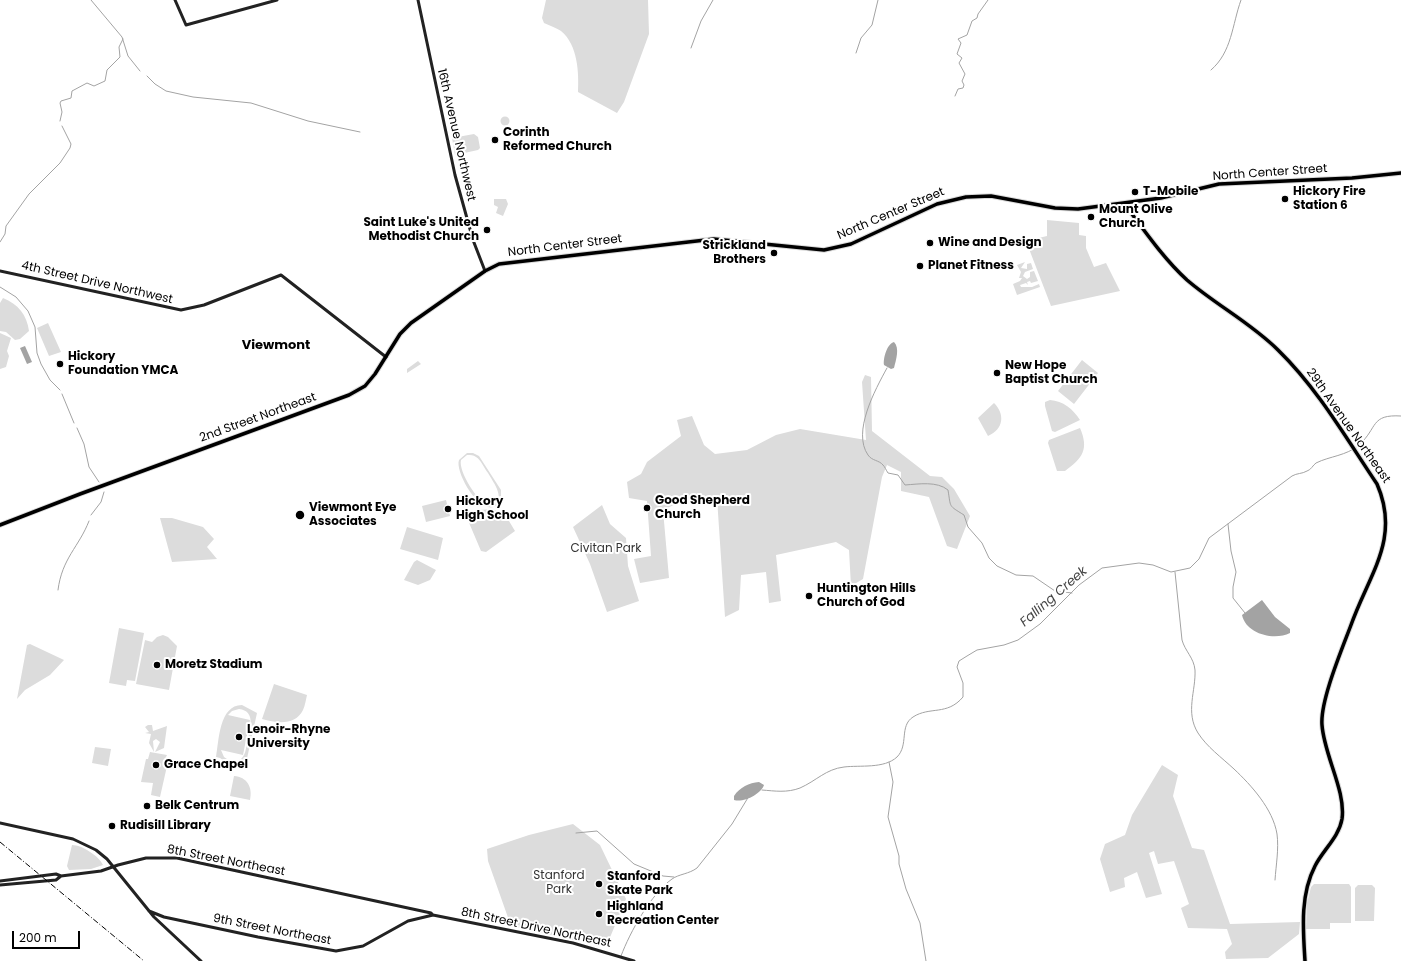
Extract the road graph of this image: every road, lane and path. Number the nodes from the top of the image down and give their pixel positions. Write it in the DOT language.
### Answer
graph roads {
  1 [pos="175,0"];
  2 [pos="278,0"];
  3 [pos="418,0"];
  4 [pos="1401,173"];
  5 [pos="1127,204"];
  6 [pos="0,271"];
  7 [pos="485,271"];
  8 [pos="386,357"];
  9 [pos="0,525"];
  10 [pos="0,823"];
  11 [pos="113,867"];
  12 [pos="61,876"];
  13 [pos="0,881"];
  14 [pos="0,885"];
  15 [pos="149,911"];
  16 [pos="433,915"];
  17 [pos="201,961"];
  18 [pos="634,961"];
  19 [pos="1305,961"];
  1 -- 2 [label="main road"];
  3 -- 7 [label="main road, 16th Avenue Northwest"];
  4 -- 5 [label="main road, North Center Street"];
  5 -- 7 [label="main road, North Center Street"];
  5 -- 19 [label="main road, 29th Avenue Northeast"];
  6 -- 8 [label="main road, 4th Street Drive Northwest"];
  7 -- 8 [label="main road, 2nd Street Northeast"];
  8 -- 9 [label="main road, 2nd Street Northeast"];
  10 -- 11 [label="main road"];
  11 -- 12 [label="main road, 8th Street Northeast"];
  11 -- 15 [label="main road"];
  11 -- 16 [label="main road, 8th Street Northeast"];
  12 -- 13 [label="main road"];
  12 -- 14 [label="main road"];
  15 -- 16 [label="main road, 9th Street Northeast"];
  15 -- 17 [label="main road"];
  16 -- 18 [label="main road, 8th Street Drive Northeast"];
}
